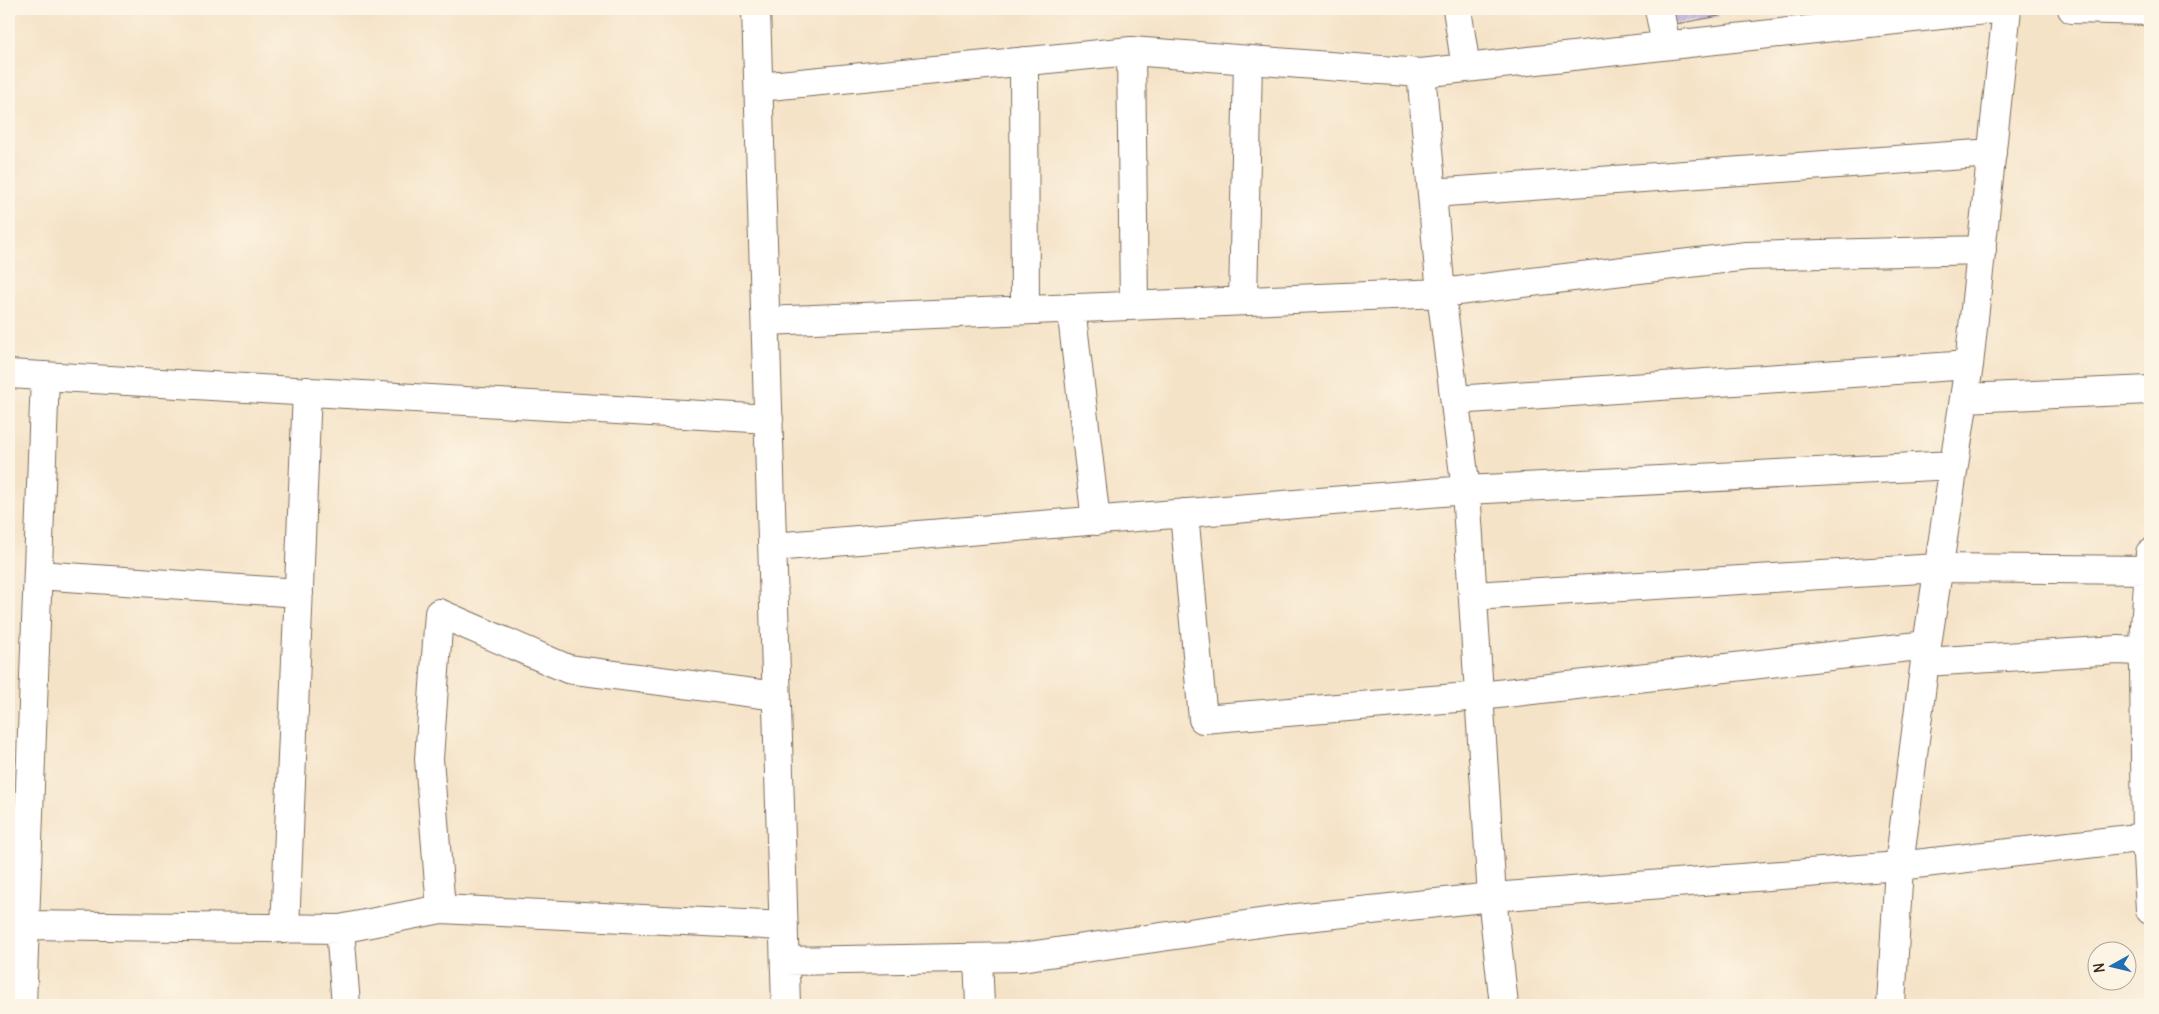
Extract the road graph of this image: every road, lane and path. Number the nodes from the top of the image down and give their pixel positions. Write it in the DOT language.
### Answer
graph roads {
  1 [pos="756,9"];
  2 [pos="1457,9"];
  3 [pos="1659,9"];
  4 [pos="1994,9"];
  5 [pos="2007,9"];
  6 [pos="2072,9"];
  7 [pos="2150,10"];
  8 [pos="1814,19"];
  9 [pos="1666,46"];
  10 [pos="1131,51"];
  11 [pos="1248,60"];
  12 [pos="1024,61"];
  13 [pos="1466,68"];
  14 [pos="1421,73"];
  15 [pos="759,86"];
  16 [pos="1992,153"];
  17 [pos="1432,193"];
  18 [pos="1982,250"];
  19 [pos="1442,293"];
  20 [pos="1243,301"];
  21 [pos="1134,305"];
  22 [pos="1071,308"];
  23 [pos="1025,310"];
  24 [pos="766,321"];
  25 [pos="1969,365"];
  26 [pos="9,374"];
  27 [pos="45,376"];
  28 [pos="2150,390"];
  29 [pos="307,391"];
  30 [pos="1964,398"];
  31 [pos="1456,400"];
  32 [pos="769,419"];
  33 [pos="1954,464"];
  34 [pos="1466,490"];
  35 [pos="1184,514"];
  36 [pos="1096,520"];
  37 [pos="773,547"];
  38 [pos="2150,561"];
  39 [pos="1938,568"];
  40 [pos="38,575"];
  41 [pos="299,593"];
  42 [pos="1473,596"];
  43 [pos="1926,654"];
  44 [pos="2143,658"];
  45 [pos="777,696"];
  46 [pos="1480,696"];
  47 [pos="2146,837"];
  48 [pos="1899,866"];
  49 [pos="1492,897"];
  50 [pos="441,908"];
  51 [pos="2150,910"];
  52 [pos="25,925"];
  53 [pos="784,926"];
  54 [pos="286,929"];
  55 [pos="340,929"];
  56 [pos="978,958"];
  57 [pos="785,961"];
  58 [pos="22,1005"];
  59 [pos="346,1005"];
  60 [pos="786,1005"];
  61 [pos="980,1005"];
  62 [pos="1504,1005"];
  63 [pos="1891,1005"];
  1 -- 15 [label="street"];
  2 -- 13 [label="street"];
  3 -- 9 [label="street"];
  4 -- 8 [label="street"];
  5 -- 16 [label="street"];
  6 -- 7 [label="street"];
  8 -- 9 [label="street"];
  9 -- 13 [label="street"];
  10 -- 11 [label="street"];
  10 -- 12 [label="street"];
  10 -- 21 [label="street"];
  11 -- 14 [label="street"];
  11 -- 20 [label="street"];
  12 -- 15 [label="street"];
  12 -- 23 [label="street"];
  13 -- 14 [label="street"];
  14 -- 17 [label="street"];
  15 -- 24 [label="street"];
  16 -- 17 [label="street"];
  16 -- 18 [label="street"];
  17 -- 19 [label="street"];
  18 -- 19 [label="street"];
  18 -- 25 [label="street"];
  19 -- 20 [label="street"];
  19 -- 31 [label="street"];
  20 -- 21 [label="street"];
  21 -- 22 [label="street"];
  22 -- 23 [label="street"];
  22 -- 36 [label="street"];
  23 -- 24 [label="street"];
  24 -- 32 [label="street"];
  25 -- 30 [label="street"];
  25 -- 31 [label="street"];
  26 -- 27 [label="street"];
  27 -- 29 [label="street"];
  27 -- 40 [label="street"];
  28 -- 30 [label="street"];
  29 -- 32 [label="street"];
  29 -- 41 [label="street"];
  30 -- 33 [label="street"];
  31 -- 34 [label="street"];
  32 -- 37 [label="street"];
  33 -- 34 [label="street"];
  33 -- 39 [label="street"];
  34 -- 35 [label="street"];
  34 -- 42 [label="street"];
  35 -- 36 [label="street"];
  35 -- 46 [label="street"];
  36 -- 37 [label="street"];
  37 -- 45 [label="street"];
  38 -- 39 [label="street"];
  38 -- 44 [label="street"];
  39 -- 42 [label="street"];
  39 -- 43 [label="street"];
  40 -- 41 [label="street"];
  40 -- 52 [label="street"];
  41 -- 54 [label="street"];
  42 -- 46 [label="street"];
  43 -- 44 [label="street"];
  43 -- 46 [label="street"];
  43 -- 48 [label="street"];
  44 -- 47 [label="street"];
  45 -- 50 [label="street"];
  45 -- 53 [label="street"];
  46 -- 49 [label="street"];
  47 -- 48 [label="street"];
  47 -- 51 [label="street"];
  48 -- 49 [label="street"];
  48 -- 63 [label="street"];
  49 -- 56 [label="street"];
  49 -- 62 [label="street"];
  50 -- 53 [label="street"];
  50 -- 55 [label="street"];
  52 -- 54 [label="street"];
  52 -- 58 [label="street"];
  53 -- 57 [label="street"];
  54 -- 55 [label="street"];
  55 -- 59 [label="street"];
  56 -- 57 [label="street"];
  56 -- 61 [label="street"];
  57 -- 60 [label="street"];
}
